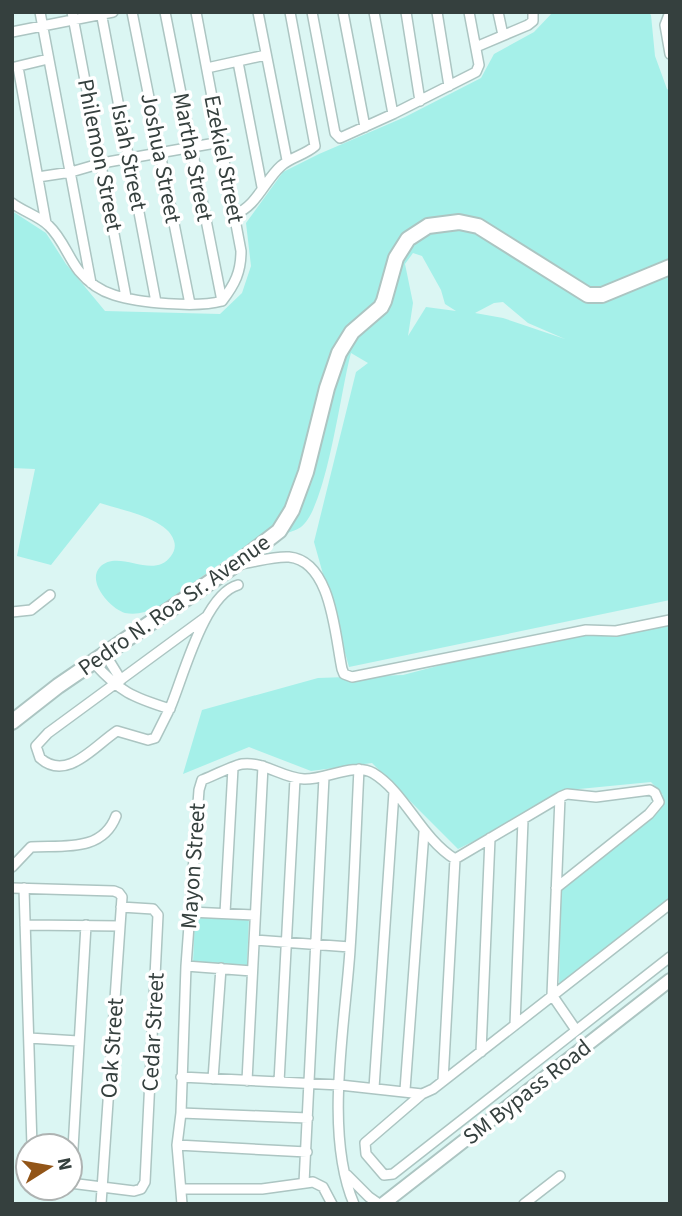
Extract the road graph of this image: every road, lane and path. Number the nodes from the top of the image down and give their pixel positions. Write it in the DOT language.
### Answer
graph roads {
  1 [pos="40,12"];
  2 [pos="113,12"];
  3 [pos="132,12"];
  4 [pos="165,12"];
  5 [pos="196,12"];
  6 [pos="258,12"];
  7 [pos="290,12"];
  8 [pos="312,12"];
  9 [pos="344,12"];
  10 [pos="374,12"];
  11 [pos="406,12"];
  12 [pos="437,12"];
  13 [pos="469,12"];
  14 [pos="498,12"];
  15 [pos="533,12"];
  16 [pos="670,12"];
  17 [pos="101,13"];
  18 [pos="73,16"];
  19 [pos="43,26"];
  20 [pos="12,31"];
  21 [pos="503,35"];
  22 [pos="476,47"];
  23 [pos="670,52"];
  24 [pos="266,55"];
  25 [pos="48,60"];
  26 [pos="238,62"];
  27 [pos="15,67"];
  28 [pos="207,68"];
  29 [pos="449,86"];
  30 [pos="420,101"];
  31 [pos="393,114"];
  32 [pos="365,127"];
  33 [pos="221,142"];
  34 [pos="192,147"];
  35 [pos="160,153"];
  36 [pos="130,158"];
  37 [pos="287,160"];
  38 [pos="102,163"];
  39 [pos="71,172"];
  40 [pos="38,177"];
  41 [pos="262,187"];
  42 [pos="13,201"];
  43 [pos="235,214"];
  44 [pos="46,223"];
  45 [pos="670,267"];
  46 [pos="91,283"];
  47 [pos="126,297"];
  48 [pos="222,301"];
  49 [pos="156,302"];
  50 [pos="190,304"];
  51 [pos="235,565"];
  52 [pos="238,585"];
  53 [pos="50,595"];
  54 [pos="12,612"];
  55 [pos="206,617"];
  56 [pos="670,620"];
  57 [pos="99,658"];
  58 [pos="122,677"];
  59 [pos="117,686"];
  60 [pos="170,709"];
  61 [pos="12,722"];
  62 [pos="263,766"];
  63 [pos="233,768"];
  64 [pos="359,769"];
  65 [pos="324,777"];
  66 [pos="295,779"];
  67 [pos="394,792"];
  68 [pos="560,797"];
  69 [pos="116,816"];
  70 [pos="523,820"];
  71 [pos="425,832"];
  72 [pos="490,838"];
  73 [pos="455,859"];
  74 [pos="12,867"];
  75 [pos="12,888"];
  76 [pos="24,888"];
  77 [pos="556,888"];
  78 [pos="670,904"];
  79 [pos="121,907"];
  80 [pos="190,912"];
  81 [pos="225,913"];
  82 [pos="254,915"];
  83 [pos="25,925"];
  84 [pos="86,925"];
  85 [pos="120,926"];
  86 [pos="255,940"];
  87 [pos="287,943"];
  88 [pos="317,944"];
  89 [pos="350,947"];
  90 [pos="670,957"];
  91 [pos="186,966"];
  92 [pos="221,968"];
  93 [pos="252,971"];
  94 [pos="670,980"];
  95 [pos="552,995"];
  96 [pos="515,1025"];
  97 [pos="576,1030"];
  98 [pos="29,1038"];
  99 [pos="78,1041"];
  100 [pos="481,1052"];
  101 [pos="181,1077"];
  102 [pos="213,1079"];
  103 [pos="247,1081"];
  104 [pos="443,1081"];
  105 [pos="279,1082"];
  106 [pos="309,1083"];
  107 [pos="340,1085"];
  108 [pos="374,1088"];
  109 [pos="405,1090"];
  110 [pos="422,1094"];
  111 [pos="181,1113"];
  112 [pos="308,1118"];
  113 [pos="32,1132"];
  114 [pos="74,1132"];
  115 [pos="177,1145"];
  116 [pos="307,1152"];
  117 [pos="346,1174"];
  118 [pos="560,1176"];
  119 [pos="304,1183"];
  120 [pos="84,1185"];
  121 [pos="103,1188"];
  122 [pos="181,1189"];
  123 [pos="101,1204"];
  124 [pos="182,1204"];
  125 [pos="332,1204"];
  126 [pos="354,1204"];
  127 [pos="381,1204"];
  128 [pos="524,1204"];
  1 -- 19 [label="street"];
  2 -- 17 [label="street"];
  3 -- 35 [label="street, Joshua Street"];
  4 -- 34 [label="street, Martha Street"];
  5 -- 28 [label="street, Ezekiel Street"];
  6 -- 24 [label="street"];
  7 -- 37 [label="street"];
  8 -- 32 [label="street"];
  9 -- 32 [label="street"];
  10 -- 31 [label="street"];
  11 -- 30 [label="street"];
  12 -- 29 [label="street"];
  13 -- 22 [label="street"];
  14 -- 21 [label="street"];
  15 -- 21 [label="street"];
  16 -- 23 [label="street"];
  17 -- 18 [label="street"];
  17 -- 36 [label="street, Isiah Street"];
  18 -- 19 [label="street"];
  18 -- 38 [label="street, Philemon Street"];
  19 -- 20 [label="street"];
  19 -- 25 [label="street"];
  21 -- 22 [label="street"];
  22 -- 29 [label="street"];
  24 -- 26 [label="street"];
  24 -- 37 [label="street"];
  25 -- 27 [label="street"];
  25 -- 39 [label="street"];
  26 -- 28 [label="street"];
  26 -- 41 [label="street"];
  27 -- 40 [label="street"];
  28 -- 33 [label="street, Ezekiel Street"];
  29 -- 30 [label="street"];
  30 -- 31 [label="street"];
  31 -- 32 [label="street"];
  33 -- 34 [label="street"];
  33 -- 43 [label="street, Ezekiel Street"];
  34 -- 35 [label="street"];
  34 -- 48 [label="street, Martha Street"];
  35 -- 36 [label="street"];
  35 -- 50 [label="street, Joshua Street"];
  36 -- 38 [label="street"];
  36 -- 49 [label="street, Isiah Street"];
  37 -- 41 [label="street"];
  38 -- 39 [label="street"];
  38 -- 47 [label="street, Philemon Street"];
  39 -- 40 [label="street"];
  39 -- 46 [label="street"];
  40 -- 44 [label="street"];
  41 -- 43 [label="street"];
  42 -- 44 [label="street"];
  43 -- 48 [label="street, Ezekiel Street"];
  44 -- 46 [label="street"];
  45 -- 51 [label="main road, Pedro N. Roa Sr. Avenue"];
  46 -- 47 [label="street"];
  47 -- 49 [label="street"];
  48 -- 50 [label="street"];
  49 -- 50 [label="street"];
  51 -- 56 [label="street"];
  51 -- 57 [label="main road, Pedro N. Roa Sr. Avenue"];
  52 -- 55 [label="street"];
  53 -- 54 [label="street"];
  55 -- 58 [label="street"];
  55 -- 60 [label="street"];
  57 -- 58 [label="street"];
  57 -- 59 [label="street"];
  57 -- 61 [label="main road, Pedro N. Roa Sr. Avenue"];
  58 -- 59 [label="street"];
  59 -- 60 [label="street"];
  59 -- 60 [label="street"];
  62 -- 63 [label="street, Mayon Street"];
  62 -- 66 [label="street, Mayon Street"];
  62 -- 82 [label="street"];
  63 -- 80 [label="street, Mayon Street"];
  63 -- 81 [label="street"];
  64 -- 65 [label="street, Mayon Street"];
  64 -- 67 [label="street"];
  64 -- 89 [label="street"];
  65 -- 66 [label="street, Mayon Street"];
  65 -- 88 [label="street"];
  66 -- 87 [label="street"];
  67 -- 71 [label="street"];
  67 -- 108 [label="street"];
  68 -- 70 [label="street"];
  68 -- 77 [label="street"];
  68 -- 77 [label="street"];
  69 -- 74 [label="street"];
  70 -- 72 [label="street"];
  70 -- 96 [label="street"];
  71 -- 73 [label="street"];
  71 -- 109 [label="street"];
  72 -- 73 [label="street"];
  72 -- 100 [label="street"];
  73 -- 104 [label="street"];
  75 -- 76 [label="street"];
  76 -- 79 [label="street, Oak Street"];
  76 -- 83 [label="street"];
  77 -- 95 [label="street"];
  78 -- 95 [label="street"];
  79 -- 85 [label="street, Oak Street"];
  79 -- 121 [label="street, Cedar Street"];
  80 -- 81 [label="street"];
  80 -- 91 [label="street, Mayon Street"];
  81 -- 82 [label="street"];
  82 -- 86 [label="street"];
  83 -- 84 [label="street"];
  83 -- 98 [label="street"];
  84 -- 85 [label="street"];
  84 -- 99 [label="street"];
  85 -- 121 [label="street, Oak Street"];
  86 -- 87 [label="street"];
  86 -- 93 [label="street"];
  87 -- 88 [label="street"];
  87 -- 105 [label="street"];
  88 -- 89 [label="street"];
  88 -- 106 [label="street"];
  89 -- 107 [label="street"];
  90 -- 97 [label="street"];
  91 -- 92 [label="street"];
  91 -- 101 [label="street, Mayon Street"];
  92 -- 93 [label="street"];
  92 -- 102 [label="street"];
  93 -- 103 [label="street"];
  94 -- 127 [label="street, SM Bypass Road"];
  95 -- 96 [label="street"];
  95 -- 97 [label="street"];
  96 -- 100 [label="street"];
  97 -- 110 [label="street"];
  98 -- 99 [label="street"];
  98 -- 113 [label="street"];
  99 -- 114 [label="street"];
  100 -- 104 [label="street"];
  101 -- 102 [label="street"];
  101 -- 111 [label="street, Mayon Street"];
  102 -- 103 [label="street"];
  103 -- 105 [label="street"];
  104 -- 110 [label="street"];
  105 -- 106 [label="street"];
  106 -- 107 [label="street"];
  106 -- 112 [label="street"];
  107 -- 108 [label="street"];
  107 -- 117 [label="street"];
  108 -- 109 [label="street"];
  109 -- 110 [label="street"];
  111 -- 112 [label="street"];
  111 -- 115 [label="street, Mayon Street"];
  112 -- 116 [label="street"];
  115 -- 116 [label="street"];
  115 -- 122 [label="street, Mayon Street"];
  116 -- 119 [label="street"];
  117 -- 126 [label="street"];
  117 -- 127 [label="street"];
  118 -- 128 [label="street"];
  119 -- 122 [label="street"];
  119 -- 125 [label="street"];
  120 -- 121 [label="street"];
  121 -- 123 [label="street, Oak Street"];
  122 -- 124 [label="street, Mayon Street"];
}
